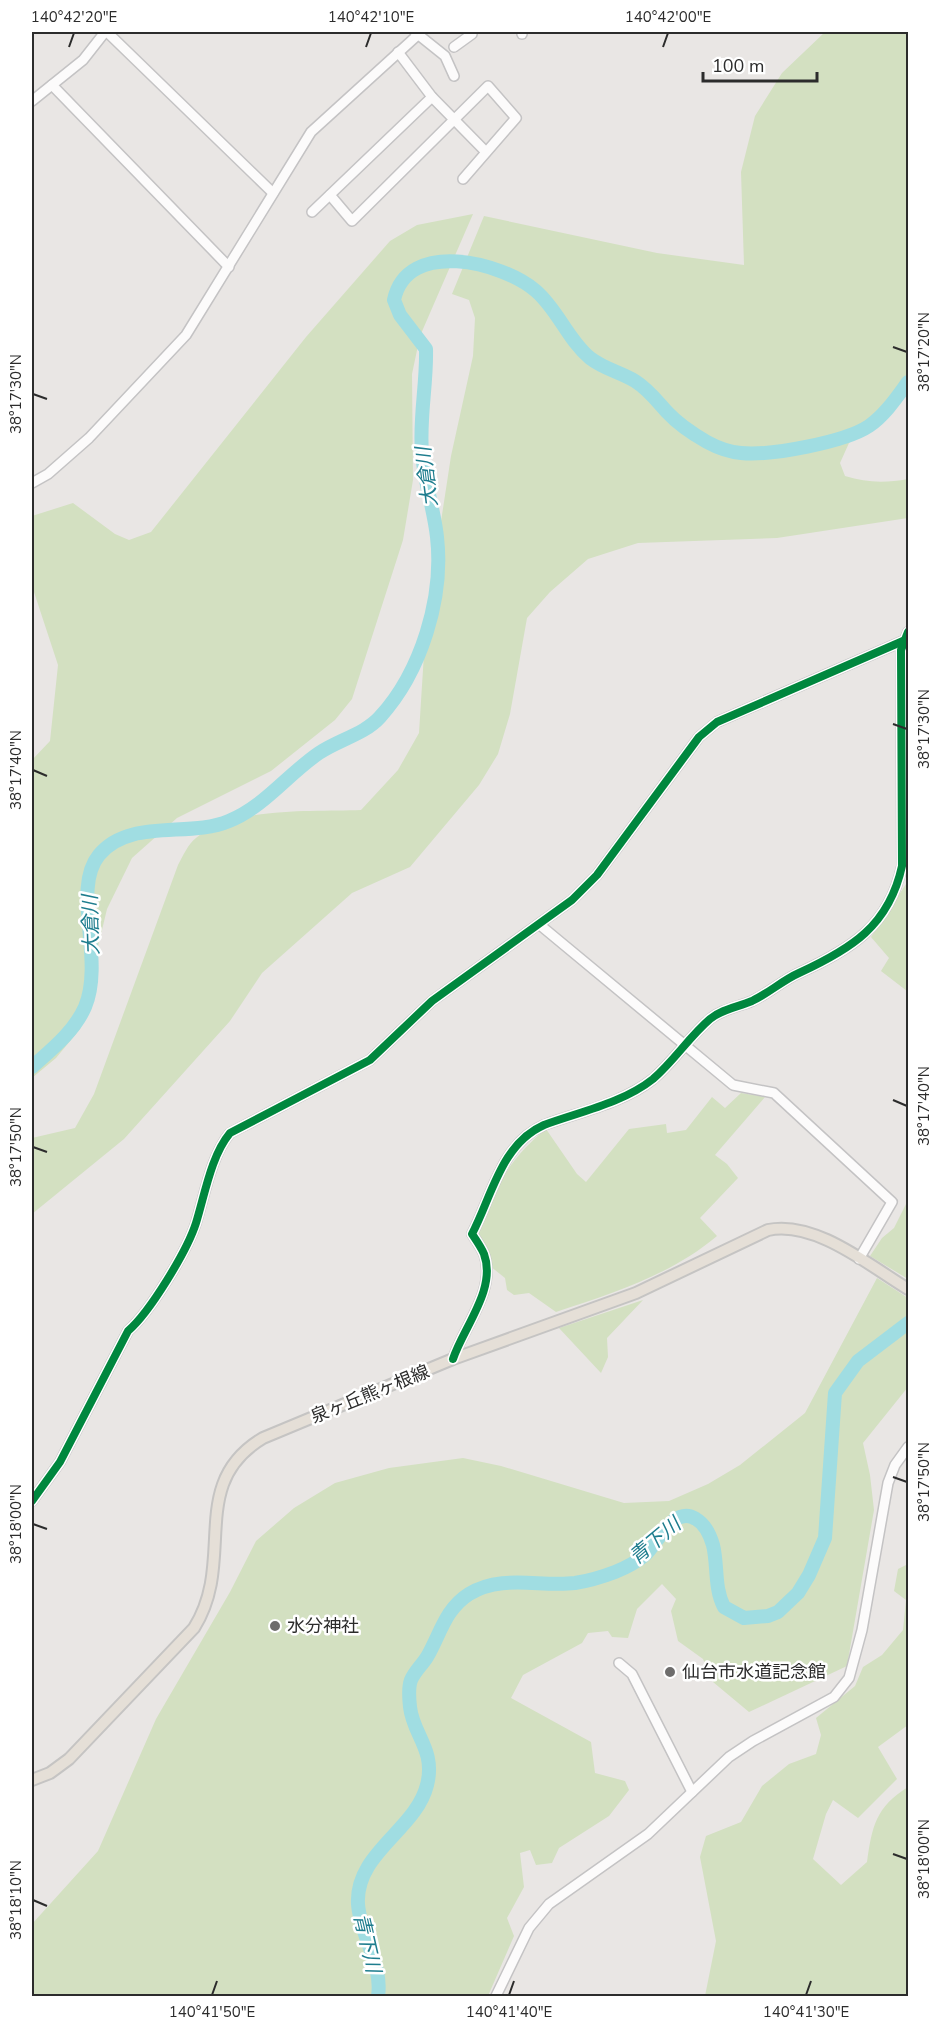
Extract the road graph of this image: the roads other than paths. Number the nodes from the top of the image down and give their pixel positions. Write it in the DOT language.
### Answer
graph roads {
  1 [pos="106,32"];
  2 [pos="418,32"];
  3 [pos="470,32"];
  4 [pos="454,47"];
  5 [pos="398,52"];
  6 [pos="454,76"];
  7 [pos="52,85"];
  8 [pos="432,97"];
  9 [pos="32,101"];
  10 [pos="454,120"];
  11 [pos="486,152"];
  12 [pos="463,179"];
  13 [pos="273,193"];
  14 [pos="330,195"];
  15 [pos="312,212"];
  16 [pos="229,267"];
  17 [pos="32,483"];
  18 [pos="909,632"];
  19 [pos="903,641"];
  20 [pos="540,925"];
  21 [pos="686,1045"];
  22 [pos="859,1259"];
  23 [pos="909,1289"];
  24 [pos="453,1359"];
  25 [pos="909,1448"];
  26 [pos="32,1501"];
  27 [pos="619,1663"];
  28 [pos="32,1780"];
  29 [pos="692,1792"];
  30 [pos="496,1996"];
  1 -- 7 [label="street"];
  1 -- 13 [label="street"];
  2 -- 5 [label="street"];
  2 -- 6 [label="street"];
  3 -- 4 [label="street"];
  5 -- 8 [label="street"];
  5 -- 13 [label="street"];
  7 -- 9 [label="street"];
  7 -- 16 [label="street"];
  8 -- 10 [label="street"];
  8 -- 14 [label="street"];
  10 -- 11 [label="street"];
  10 -- 11 [label="street"];
  10 -- 14 [label="street"];
  11 -- 12 [label="street"];
  13 -- 16 [label="street"];
  14 -- 15 [label="street"];
  16 -- 17 [label="street"];
  18 -- 19 [label="street"];
  19 -- 20 [label="street"];
  19 -- 21 [label="street"];
  20 -- 21 [label="street"];
  20 -- 26 [label="street"];
  21 -- 22 [label="street"];
  21 -- 24 [label="street"];
  22 -- 23 [label="main road, 泉ヶ丘熊ヶ根線"];
  22 -- 24 [label="main road, 泉ヶ丘熊ヶ根線"];
  24 -- 28 [label="main road, 泉ヶ丘熊ヶ根線"];
  25 -- 29 [label="street"];
  27 -- 29 [label="street"];
  29 -- 30 [label="street"];
}
